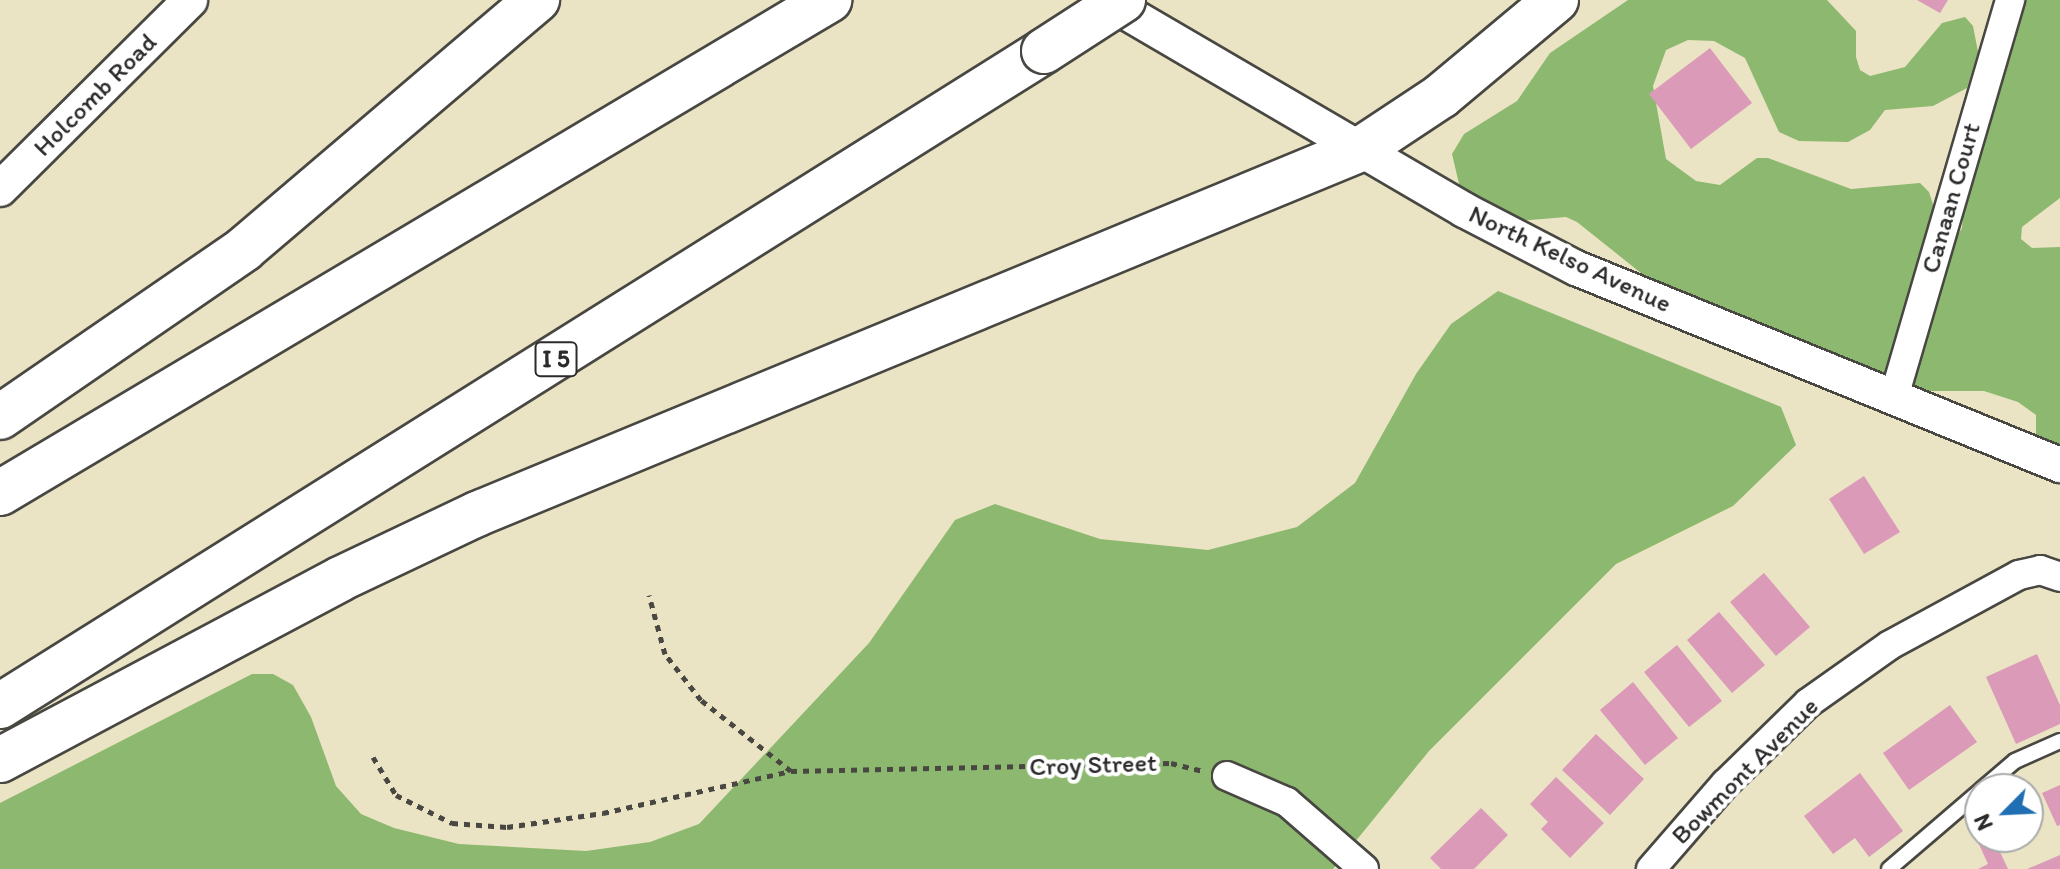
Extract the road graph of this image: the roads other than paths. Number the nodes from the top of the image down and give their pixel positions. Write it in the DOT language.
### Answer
graph roads {
  1 [pos="190,0"];
  2 [pos="537,0"];
  3 [pos="829,0"];
  4 [pos="1105,0"];
  5 [pos="1123,0"];
  6 [pos="1556,0"];
  7 [pos="2010,0"];
  8 [pos="1361,149"];
  9 [pos="0,189"];
  10 [pos="1894,397"];
  11 [pos="0,417"];
  12 [pos="2060,465"];
  13 [pos="0,493"];
  14 [pos="2058,576"];
  15 [pos="0,706"];
  16 [pos="2060,741"];
  17 [pos="0,760"];
  18 [pos="2001,773"];
  19 [pos="1227,776"];
  20 [pos="1964,805"];
  21 [pos="1364,869"];
  22 [pos="1651,869"];
  23 [pos="1889,869"];
  1 -- 9 [label="street, Holcomb Road"];
  2 -- 11 [label="highway"];
  3 -- 13 [label="highway"];
  4 -- 8 [label="street, North Kelso Avenue"];
  5 -- 15 [label="highway, I 5, bridge"];
  6 -- 8 [label="highway"];
  7 -- 10 [label="street, Canaan Court"];
  8 -- 10 [label="street, North Kelso Avenue"];
  8 -- 17 [label="highway"];
  10 -- 12 [label="street, North Kelso Avenue"];
  14 -- 22 [label="street, Bowmont Avenue"];
  16 -- 18 [label="lane"];
  19 -- 21 [label="street"];
  20 -- 23 [label="lane"];
}
